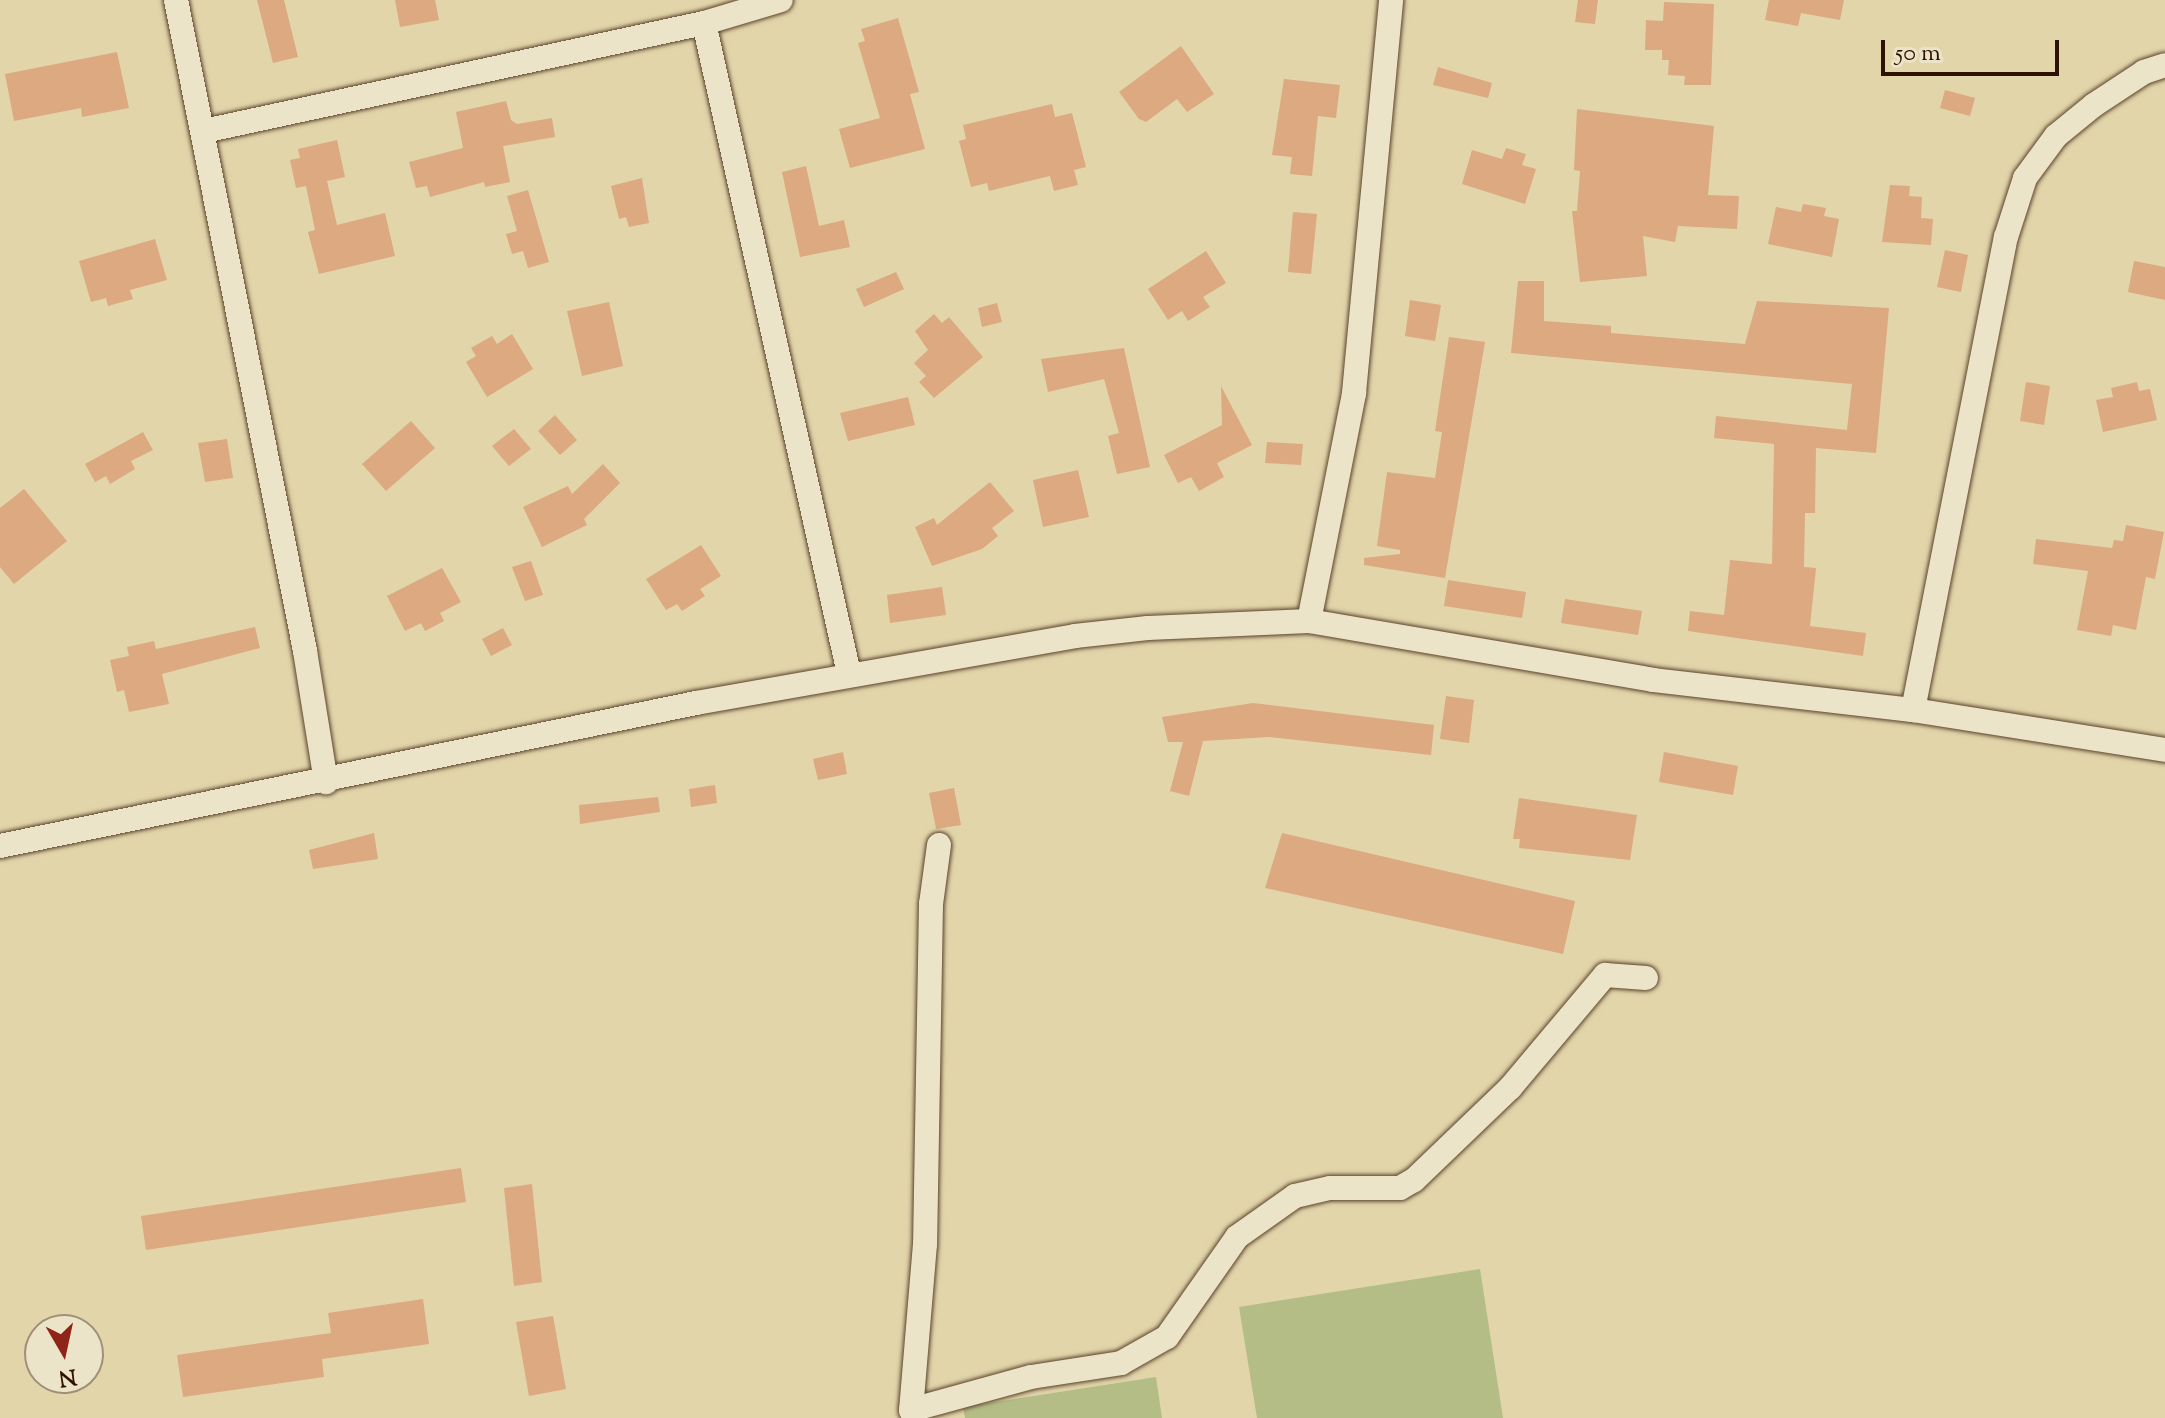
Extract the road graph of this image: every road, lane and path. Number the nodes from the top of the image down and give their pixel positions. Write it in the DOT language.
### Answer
graph roads {
  1 [pos="176,0"];
  2 [pos="781,0"];
  3 [pos="1391,0"];
  4 [pos="704,23"];
  5 [pos="2165,65"];
  6 [pos="204,131"];
  7 [pos="1309,621"];
  8 [pos="849,674"];
  9 [pos="1913,710"];
  10 [pos="2165,750"];
  11 [pos="326,782"];
  12 [pos="939,845"];
  13 [pos="0,846"];
  14 [pos="1646,978"];
  1 -- 6 [label="street"];
  2 -- 4 [label="street"];
  3 -- 7 [label="street"];
  4 -- 6 [label="street"];
  4 -- 8 [label="street"];
  5 -- 9 [label="street"];
  6 -- 11 [label="street"];
  7 -- 8 [label="street"];
  7 -- 9 [label="street"];
  8 -- 11 [label="street"];
  9 -- 10 [label="street"];
  11 -- 13 [label="street"];
  12 -- 14 [label="street"];
}
